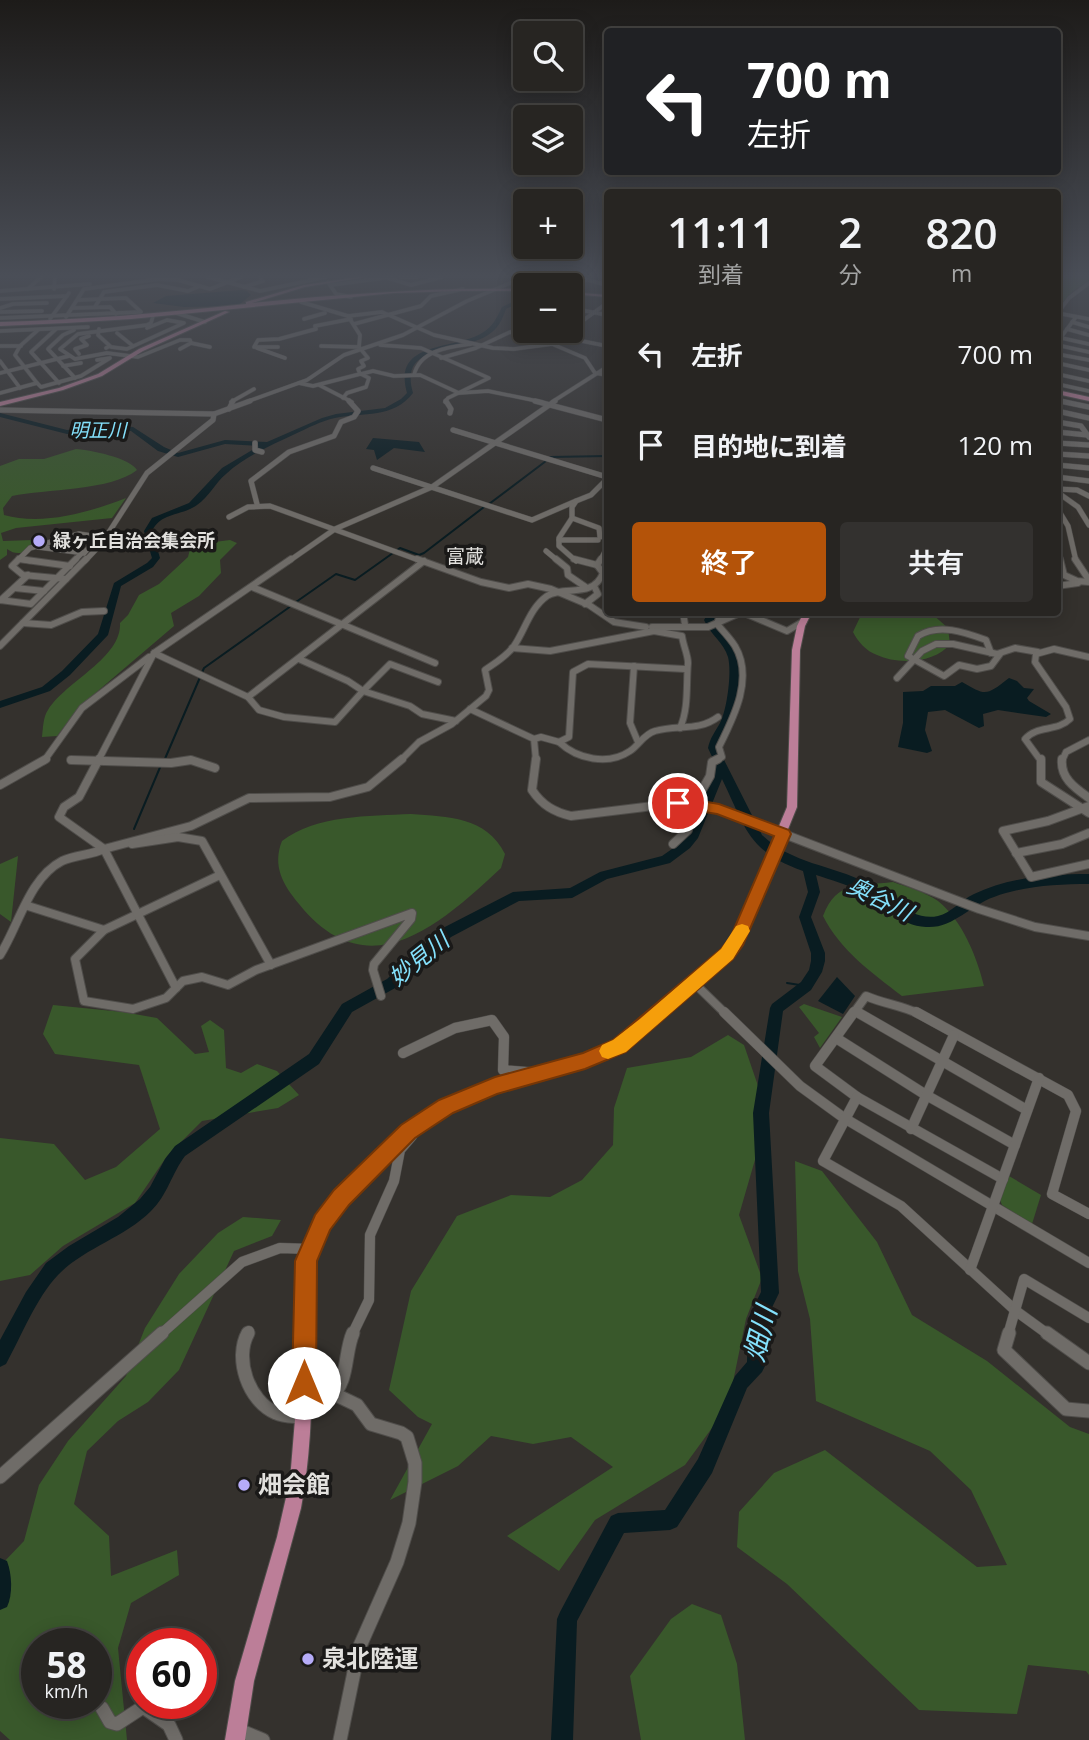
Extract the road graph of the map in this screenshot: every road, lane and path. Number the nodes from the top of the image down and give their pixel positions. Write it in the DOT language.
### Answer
graph roads {
  1 [pos="17,358"];
  2 [pos="35,358"];
  3 [pos="58,358"];
  4 [pos="128,358"];
  5 [pos="342,358"];
  6 [pos="368,358"];
  7 [pos="423,358"];
  8 [pos="441,358"];
  9 [pos="585,358"];
  10 [pos="55,359"];
  11 [pos="0,361"];
  12 [pos="40,363"];
  13 [pos="81,363"];
  14 [pos="1061,364"];
  15 [pos="63,366"];
  16 [pos="23,367"];
  17 [pos="604,369"];
  18 [pos="1089,370"];
  19 [pos="90,371"];
  20 [pos="2,372"];
  21 [pos="596,373"];
  22 [pos="360,374"];
  23 [pos="604,374"];
  24 [pos="414,375"];
  25 [pos="1061,375"];
  26 [pos="75,378"];
  27 [pos="1089,381"];
  28 [pos="37,383"];
  29 [pos="59,383"];
  30 [pos="299,383"];
  31 [pos="270,385"];
  32 [pos="319,385"];
  33 [pos="1061,385"];
  34 [pos="20,388"];
  35 [pos="254,389"];
  36 [pos="277,390"];
  37 [pos="1089,391"];
  38 [pos="458,393"];
  39 [pos="1061,393"];
  40 [pos="41,394"];
  41 [pos="1,395"];
  42 [pos="343,398"];
  43 [pos="1089,399"];
  44 [pos="1061,401"];
  45 [pos="0,404"];
  46 [pos="550,405"];
  47 [pos="1089,407"];
  48 [pos="229,409"];
  49 [pos="0,410"];
  50 [pos="1061,412"];
  51 [pos="450,413"];
  52 [pos="214,414"];
  53 [pos="1089,418"];
  54 [pos="604,419"];
  55 [pos="1061,423"];
  56 [pos="453,430"];
  57 [pos="1061,433"];
  58 [pos="1088,436"];
  59 [pos="255,443"];
  60 [pos="495,443"];
  61 [pos="1061,443"];
  62 [pos="1089,445"];
  63 [pos="303,447"];
  64 [pos="262,452"];
  65 [pos="276,452"];
  66 [pos="1061,454"];
  67 [pos="1089,456"];
  68 [pos="1061,466"];
  69 [pos="373,468"];
  70 [pos="1089,468"];
  71 [pos="604,477"];
  72 [pos="1061,478"];
  73 [pos="604,481"];
  74 [pos="1089,481"];
  75 [pos="432,487"];
  76 [pos="1061,491"];
  77 [pos="1061,494"];
  78 [pos="1089,496"];
  79 [pos="576,502"];
  80 [pos="257,504"];
  81 [pos="1061,513"];
  82 [pos="229,517"];
  83 [pos="572,518"];
  84 [pos="1089,523"];
  85 [pos="335,529"];
  86 [pos="604,532"];
  87 [pos="81,534"];
  88 [pos="599,538"];
  89 [pos="559,540"];
  90 [pos="604,546"];
  91 [pos="35,547"];
  92 [pos="64,551"];
  93 [pos="546,551"];
  94 [pos="85,553"];
  95 [pos="604,553"];
  96 [pos="19,559"];
  97 [pos="424,561"];
  98 [pos="597,565"];
  99 [pos="70,566"];
  100 [pos="1061,569"];
  101 [pos="1089,572"];
  102 [pos="1081,573"];
  103 [pos="28,575"];
  104 [pos="604,576"];
  105 [pos="58,579"];
  106 [pos="66,579"];
  107 [pos="604,579"];
  108 [pos="1089,581"];
  109 [pos="1081,582"];
  110 [pos="1061,585"];
  111 [pos="15,587"];
  112 [pos="252,587"];
  113 [pos="591,587"];
  114 [pos="44,592"];
  115 [pos="564,595"];
  116 [pos="1,600"];
  117 [pos="585,604"];
  118 [pos="104,611"];
  119 [pos="604,616"];
  120 [pos="604,616"];
  121 [pos="684,616"];
  122 [pos="720,616"];
  123 [pos="734,616"];
  124 [pos="751,616"];
  125 [pos="806,617"];
  126 [pos="23,623"];
  127 [pos="344,623"];
  128 [pos="717,624"];
  129 [pos="685,625"];
  130 [pos="643,630"];
  131 [pos="0,646"];
  132 [pos="512,648"];
  133 [pos="1038,652"];
  134 [pos="991,653"];
  135 [pos="152,654"];
  136 [pos="1000,654"];
  137 [pos="1089,657"];
  138 [pos="299,659"];
  139 [pos="913,661"];
  140 [pos="435,663"];
  141 [pos="634,666"];
  142 [pos="685,669"];
  143 [pos="897,678"];
  144 [pos="438,682"];
  145 [pos="363,691"];
  146 [pos="248,697"];
  147 [pos="470,709"];
  148 [pos="718,717"];
  149 [pos="456,721"];
  150 [pos="680,728"];
  151 [pos="534,739"];
  152 [pos="1089,740"];
  153 [pos="638,742"];
  154 [pos="559,743"];
  155 [pos="71,760"];
  156 [pos="97,761"];
  157 [pos="215,768"];
  158 [pos="0,785"];
  159 [pos="1089,798"];
  160 [pos="694,804"];
  161 [pos="1087,809"];
  162 [pos="783,834"];
  163 [pos="1089,834"];
  164 [pos="122,844"];
  165 [pos="673,844"];
  166 [pos="104,849"];
  167 [pos="1016,853"];
  168 [pos="1089,864"];
  169 [pos="220,875"];
  170 [pos="28,906"];
  171 [pos="137,914"];
  172 [pos="104,930"];
  173 [pos="1089,936"];
  174 [pos="0,956"];
  175 [pos="271,965"];
  176 [pos="694,983"];
  177 [pos="176,988"];
  178 [pos="381,996"];
  179 [pos="855,1011"];
  180 [pos="954,1035"];
  181 [pos="836,1038"];
  182 [pos="403,1053"];
  183 [pos="940,1063"];
  184 [pos="539,1073"];
  185 [pos="1039,1078"];
  186 [pos="926,1095"];
  187 [pos="857,1097"];
  188 [pos="1027,1111"];
  189 [pos="844,1118"];
  190 [pos="412,1129"];
  191 [pos="911,1129"];
  192 [pos="1015,1145"];
  193 [pos="1003,1179"];
  194 [pos="993,1206"];
  195 [pos="1089,1214"];
  196 [pos="310,1249"];
  197 [pos="1089,1263"];
  198 [pos="970,1270"];
  199 [pos="1016,1311"];
  200 [pos="1089,1318"];
  201 [pos="249,1331"];
  202 [pos="1089,1363"];
  203 [pos="334,1394"];
  204 [pos="1089,1411"];
  205 [pos="303,1413"];
  206 [pos="0,1477"];
  207 [pos="108,1719"];
  208 [pos="235,1737"];
  209 [pos="176,1740"];
  210 [pos="263,1740"];
  211 [pos="340,1740"];
  1 -- 16 [label="street"];
  2 -- 12 [label="street"];
  3 -- 10 [label="street"];
  4 -- 40 [label="main road"];
  5 -- 30 [label="street"];
  6 -- 22 [label="street"];
  7 -- 24 [label="street"];
  8 -- 38 [label="street"];
  9 -- 21 [label="street"];
  10 -- 12 [label="street"];
  10 -- 15 [label="street"];
  11 -- 20 [label="street"];
  12 -- 16 [label="street"];
  12 -- 29 [label="street"];
  13 -- 15 [label="street"];
  13 -- 19 [label="street"];
  13 -- 19 [label="street"];
  14 -- 18 [label="street"];
  15 -- 26 [label="street"];
  16 -- 20 [label="street"];
  16 -- 28 [label="street"];
  17 -- 21 [label="street"];
  19 -- 26 [label="street"];
  20 -- 34 [label="street"];
  21 -- 23 [label="street"];
  21 -- 46 [label="street"];
  22 -- 24 [label="street"];
  22 -- 32 [label="street"];
  22 -- 42 [label="street"];
  24 -- 38 [label="street"];
  25 -- 27 [label="street"];
  26 -- 29 [label="street"];
  28 -- 29 [label="street"];
  28 -- 34 [label="street"];
  30 -- 32 [label="street"];
  30 -- 36 [label="street"];
  31 -- 36 [label="street"];
  32 -- 42 [label="street"];
  33 -- 37 [label="street"];
  34 -- 41 [label="street"];
  35 -- 48 [label="street"];
  36 -- 48 [label="street"];
  38 -- 46 [label="street"];
  38 -- 51 [label="street"];
  39 -- 43 [label="main road"];
  40 -- 41 [label="street"];
  40 -- 45 [label="main road"];
  42 -- 63 [label="street"];
  44 -- 47 [label="street"];
  46 -- 54 [label="street"];
  46 -- 60 [label="street"];
  48 -- 52 [label="street"];
  49 -- 52 [label="street"];
  50 -- 53 [label="street"];
  52 -- 94 [label="street"];
  55 -- 58 [label="street"];
  56 -- 60 [label="street"];
  57 -- 58 [label="street"];
  59 -- 64 [label="street"];
  60 -- 71 [label="street"];
  60 -- 75 [label="street"];
  61 -- 62 [label="street"];
  63 -- 65 [label="street"];
  63 -- 80 [label="street"];
  66 -- 67 [label="street"];
  68 -- 70 [label="street"];
  69 -- 75 [label="street"];
  72 -- 74 [label="street"];
  73 -- 79 [label="street"];
  75 -- 79 [label="street"];
  75 -- 85 [label="street"];
  76 -- 78 [label="street"];
  77 -- 84 [label="street"];
  79 -- 83 [label="street"];
  80 -- 82 [label="street"];
  80 -- 85 [label="street"];
  81 -- 102 [label="street"];
  83 -- 88 [label="street"];
  83 -- 89 [label="street"];
  85 -- 97 [label="street"];
  85 -- 112 [label="street"];
  86 -- 88 [label="street"];
  87 -- 91 [label="street"];
  87 -- 92 [label="street"];
  87 -- 94 [label="street"];
  88 -- 89 [label="street"];
  88 -- 90 [label="street"];
  89 -- 98 [label="street"];
  91 -- 92 [label="street"];
  91 -- 96 [label="street"];
  92 -- 94 [label="street"];
  93 -- 113 [label="street"];
  94 -- 99 [label="street"];
  94 -- 106 [label="street"];
  95 -- 98 [label="street"];
  96 -- 99 [label="street"];
  96 -- 103 [label="street"];
  97 -- 115 [label="street"];
  97 -- 127 [label="street"];
  98 -- 104 [label="street"];
  99 -- 105 [label="street"];
  100 -- 109 [label="street"];
  101 -- 102 [label="street"];
  102 -- 108 [label="street"];
  103 -- 105 [label="street"];
  103 -- 111 [label="street"];
  105 -- 106 [label="street"];
  105 -- 114 [label="street"];
  106 -- 126 [label="street"];
  107 -- 113 [label="street"];
  108 -- 109 [label="street"];
  109 -- 110 [label="street"];
  111 -- 114 [label="street"];
  111 -- 116 [label="street"];
  112 -- 127 [label="street"];
  112 -- 135 [label="street"];
  113 -- 115 [label="street"];
  113 -- 117 [label="street"];
  114 -- 116 [label="street"];
  115 -- 117 [label="street"];
  115 -- 132 [label="street"];
  117 -- 119 [label="street"];
  118 -- 126 [label="street"];
  120 -- 130 [label="street"];
  121 -- 129 [label="street"];
  122 -- 128 [label="street"];
  123 -- 128 [label="street"];
  124 -- 125 [label="street"];
  125 -- 162 [label="main road"];
  126 -- 131 [label="street"];
  127 -- 138 [label="street"];
  127 -- 140 [label="street"];
  128 -- 129 [label="street"];
  128 -- 160 [label="street"];
  129 -- 130 [label="street"];
  130 -- 132 [label="street"];
  130 -- 142 [label="street"];
  132 -- 147 [label="street"];
  133 -- 136 [label="street"];
  133 -- 137 [label="street"];
  133 -- 161 [label="street"];
  134 -- 136 [label="street"];
  134 -- 139 [label="street"];
  134 -- 139 [label="street"];
  135 -- 146 [label="street"];
  135 -- 156 [label="street"];
  135 -- 158 [label="street"];
  136 -- 139 [label="street"];
  138 -- 145 [label="street"];
  138 -- 146 [label="street"];
  139 -- 143 [label="street"];
  141 -- 142 [label="street"];
  141 -- 153 [label="street"];
  141 -- 154 [label="street"];
  142 -- 150 [label="street"];
  144 -- 145 [label="street"];
  145 -- 146 [label="street"];
  145 -- 149 [label="street"];
  147 -- 149 [label="street"];
  147 -- 151 [label="street"];
  148 -- 150 [label="street"];
  149 -- 164 [label="street"];
  150 -- 153 [label="street"];
  151 -- 154 [label="street"];
  151 -- 160 [label="street"];
  152 -- 159 [label="street"];
  153 -- 154 [label="street"];
  155 -- 156 [label="street"];
  156 -- 157 [label="street"];
  156 -- 166 [label="street"];
  160 -- 162 [label="street"];
  160 -- 165 [label="street"];
  161 -- 167 [label="street"];
  162 -- 173 [label="street"];
  162 -- 176 [label="main road"];
  163 -- 167 [label="street"];
  164 -- 166 [label="street"];
  164 -- 169 [label="street"];
  166 -- 170 [label="street"];
  166 -- 171 [label="street"];
  167 -- 168 [label="street"];
  169 -- 171 [label="street"];
  169 -- 175 [label="street"];
  170 -- 172 [label="street"];
  170 -- 174 [label="street"];
  171 -- 172 [label="street"];
  171 -- 177 [label="street"];
  172 -- 177 [label="street"];
  175 -- 177 [label="street"];
  175 -- 178 [label="street"];
  176 -- 184 [label="main road"];
  176 -- 189 [label="street"];
  179 -- 180 [label="street"];
  179 -- 181 [label="street"];
  179 -- 183 [label="street"];
  180 -- 183 [label="street"];
  180 -- 185 [label="street"];
  181 -- 186 [label="street"];
  181 -- 187 [label="street"];
  182 -- 184 [label="street"];
  183 -- 186 [label="street"];
  183 -- 188 [label="street"];
  184 -- 190 [label="main road"];
  185 -- 188 [label="street"];
  185 -- 195 [label="street"];
  186 -- 191 [label="street"];
  186 -- 192 [label="street"];
  187 -- 189 [label="street"];
  187 -- 191 [label="street"];
  188 -- 192 [label="street"];
  189 -- 194 [label="street"];
  189 -- 198 [label="street"];
  190 -- 196 [label="main road"];
  190 -- 203 [label="street"];
  191 -- 193 [label="street"];
  192 -- 193 [label="street"];
  193 -- 194 [label="street"];
  194 -- 197 [label="street"];
  194 -- 198 [label="street"];
  196 -- 205 [label="main road"];
  196 -- 206 [label="street"];
  198 -- 199 [label="street"];
  199 -- 200 [label="street"];
  199 -- 202 [label="street"];
  199 -- 204 [label="street"];
  201 -- 205 [label="street"];
  203 -- 205 [label="street"];
  203 -- 211 [label="street"];
  205 -- 208 [label="main road"];
  207 -- 209 [label="street"];
  208 -- 210 [label="street"];
}
